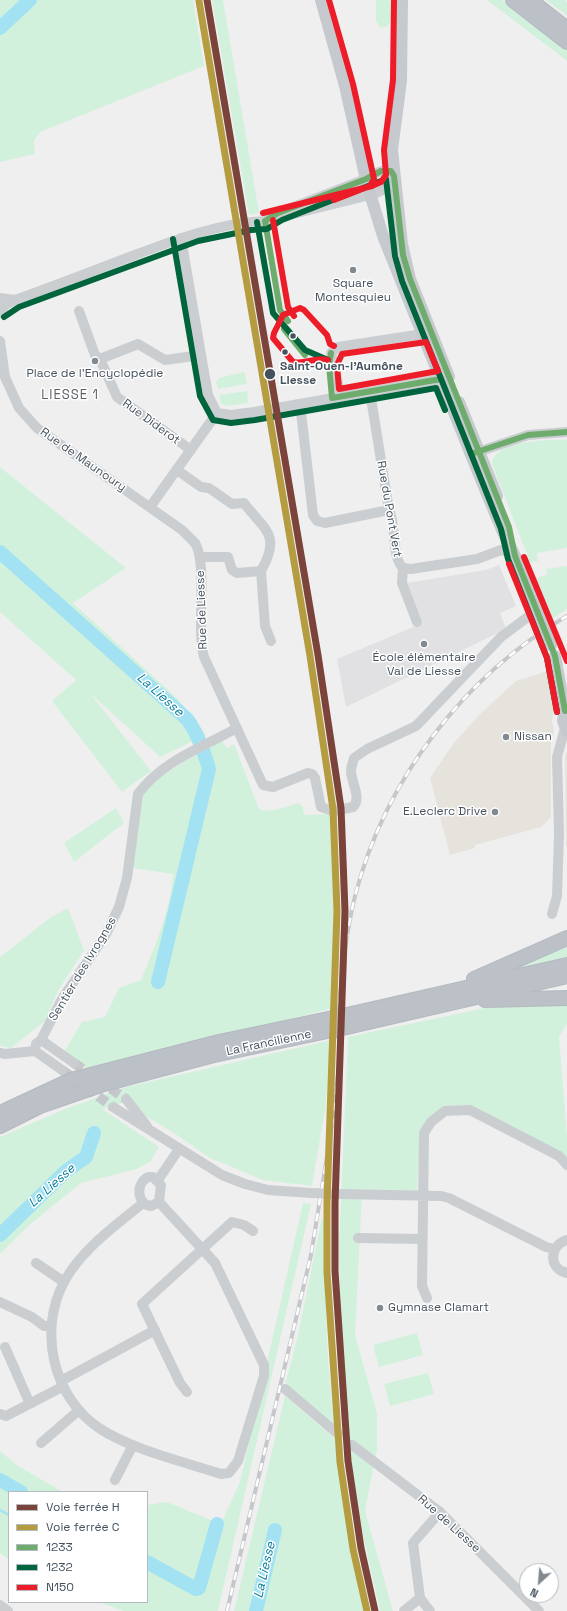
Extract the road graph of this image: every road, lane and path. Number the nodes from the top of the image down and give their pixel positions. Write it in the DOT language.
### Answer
graph roads {
  1 [pos="321,0"];
  2 [pos="402,0"];
  3 [pos="512,0"];
  4 [pos="530,0"];
  5 [pos="567,29"];
  6 [pos="567,42"];
  7 [pos="394,176"];
  8 [pos="366,180"];
  9 [pos="371,195"];
  10 [pos="268,220"];
  11 [pos="181,238"];
  12 [pos="0,298"];
  13 [pos="15,300"];
  14 [pos="1,311"];
  15 [pos="79,311"];
  16 [pos="426,333"];
  17 [pos="0,341"];
  18 [pos="201,355"];
  19 [pos="100,359"];
  20 [pos="445,378"];
  21 [pos="370,392"];
  22 [pos="341,397"];
  23 [pos="298,404"];
  24 [pos="217,413"];
  25 [pos="567,432"];
  26 [pos="191,450"];
  27 [pos="475,453"];
  28 [pos="177,470"];
  29 [pos="150,507"];
  30 [pos="388,510"];
  31 [pos="515,555"];
  32 [pos="200,557"];
  33 [pos="403,568"];
  34 [pos="261,570"];
  35 [pos="539,616"];
  36 [pos="417,622"];
  37 [pos="271,641"];
  38 [pos="553,650"];
  39 [pos="567,680"];
  40 [pos="566,709"];
  41 [pos="237,728"];
  42 [pos="565,736"];
  43 [pos="552,914"];
  44 [pos="567,938"];
  45 [pos="567,965"];
  46 [pos="567,976"];
  47 [pos="447,998"];
  48 [pos="567,998"];
  49 [pos="333,1024"];
  50 [pos="41,1040"];
  51 [pos="34,1051"];
  52 [pos="0,1053"];
  53 [pos="74,1063"];
  54 [pos="62,1070"];
  55 [pos="126,1099"];
  56 [pos="113,1107"];
  57 [pos="0,1113"];
  58 [pos="0,1126"];
  59 [pos="151,1131"];
  60 [pos="179,1149"];
  61 [pos="567,1165"];
  62 [pos="158,1180"];
  63 [pos="424,1196"];
  64 [pos="160,1202"];
  65 [pos="143,1203"];
  66 [pos="253,1231"];
  67 [pos="358,1238"];
  68 [pos="422,1239"];
  69 [pos="567,1240"];
  70 [pos="203,1249"];
  71 [pos="554,1249"];
  72 [pos="36,1262"];
  73 [pos="567,1273"];
  74 [pos="64,1282"];
  75 [pos="427,1298"];
  76 [pos="0,1302"];
  77 [pos="51,1326"];
  78 [pos="155,1330"];
  79 [pos="5,1347"];
  80 [pos="62,1384"];
  81 [pos="285,1389"];
  82 [pos="187,1392"];
  83 [pos="30,1404"];
  84 [pos="78,1411"];
  85 [pos="0,1414"];
  86 [pos="338,1434"];
  87 [pos="41,1443"];
  88 [pos="134,1445"];
  89 [pos="352,1445"];
  90 [pos="114,1480"];
  91 [pos="440,1512"];
  92 [pos="420,1598"];
  93 [pos="0,1605"];
  94 [pos="8,1611"];
  95 [pos="404,1611"];
  96 [pos="430,1611"];
  97 [pos="539,1611"];
  1 -- 8 [label="main road"];
  2 -- 7 [label="main road"];
  3 -- 6 [label="highway"];
  4 -- 5 [label="highway"];
  7 -- 8 [label="street"];
  7 -- 9 [label="street"];
  7 -- 16 [label="main road"];
  8 -- 9 [label="main road"];
  8 -- 10 [label="street"];
  9 -- 10 [label="street"];
  9 -- 16 [label="main road"];
  10 -- 11 [label="street"];
  11 -- 13 [label="street"];
  11 -- 18 [label="street"];
  12 -- 13 [label="street"];
  13 -- 14 [label="street"];
  15 -- 19 [label="street, Rue Diderot"];
  16 -- 20 [label="main road"];
  16 -- 22 [label="street"];
  17 -- 29 [label="street, Rue de Maunoury"];
  18 -- 19 [label="street"];
  18 -- 24 [label="street"];
  19 -- 26 [label="street, Rue Diderot"];
  20 -- 21 [label="street"];
  20 -- 27 [label="main road"];
  21 -- 22 [label="street"];
  21 -- 30 [label="street, Rue du Pont Vert"];
  22 -- 23 [label="street"];
  23 -- 24 [label="street"];
  23 -- 30 [label="street"];
  24 -- 26 [label="street"];
  25 -- 27 [label="street"];
  26 -- 28 [label="street"];
  27 -- 31 [label="main road"];
  28 -- 29 [label="street"];
  28 -- 34 [label="street"];
  29 -- 32 [label="street, Rue de Maunoury"];
  30 -- 33 [label="street, Rue du Pont Vert"];
  31 -- 33 [label="street"];
  31 -- 35 [label="main road"];
  32 -- 34 [label="street"];
  32 -- 41 [label="street, Rue de Liesse"];
  33 -- 36 [label="street, Rue du Pont Vert"];
  34 -- 37 [label="street"];
  35 -- 38 [label="main road, bridge"];
  35 -- 41 [label="street, Rue de Liesse"];
  38 -- 39 [label="main road"];
  38 -- 40 [label="main road"];
  40 -- 42 [label="main road"];
  41 -- 50 [label="street, Sentier des Ivrognes"];
  42 -- 43 [label="street"];
  44 -- 47 [label="highway"];
  45 -- 47 [label="highway, La Francilienne"];
  46 -- 47 [label="highway, La Francilienne"];
  47 -- 48 [label="highway"];
  47 -- 49 [label="highway, La Francilienne, bridge"];
  49 -- 57 [label="highway, La Francilienne"];
  49 -- 58 [label="highway, La Francilienne"];
  50 -- 51 [label="street, Sentier des Ivrognes"];
  50 -- 53 [label="street"];
  51 -- 52 [label="street"];
  51 -- 54 [label="street"];
  55 -- 59 [label="street"];
  56 -- 59 [label="street"];
  59 -- 60 [label="street"];
  60 -- 62 [label="street"];
  60 -- 63 [label="street, bridge"];
  61 -- 63 [label="street"];
  62 -- 64 [label="street"];
  62 -- 65 [label="street"];
  63 -- 68 [label="street"];
  63 -- 71 [label="street"];
  64 -- 65 [label="street"];
  64 -- 70 [label="street"];
  65 -- 74 [label="street"];
  66 -- 70 [label="street"];
  67 -- 68 [label="street"];
  68 -- 75 [label="street"];
  69 -- 71 [label="street"];
  70 -- 78 [label="street"];
  70 -- 88 [label="street"];
  71 -- 73 [label="street"];
  72 -- 74 [label="street"];
  74 -- 77 [label="street"];
  76 -- 77 [label="street"];
  77 -- 80 [label="street"];
  78 -- 80 [label="street"];
  78 -- 82 [label="street"];
  79 -- 83 [label="street"];
  80 -- 83 [label="street"];
  80 -- 84 [label="street"];
  81 -- 86 [label="street"];
  83 -- 85 [label="street"];
  84 -- 87 [label="street"];
  84 -- 88 [label="street"];
  88 -- 90 [label="street"];
  89 -- 91 [label="street, Rue de Liesse"];
  91 -- 92 [label="street"];
  91 -- 97 [label="street, Rue de Liesse"];
  92 -- 95 [label="street"];
  92 -- 96 [label="street"];
  93 -- 94 [label="street"];
}
